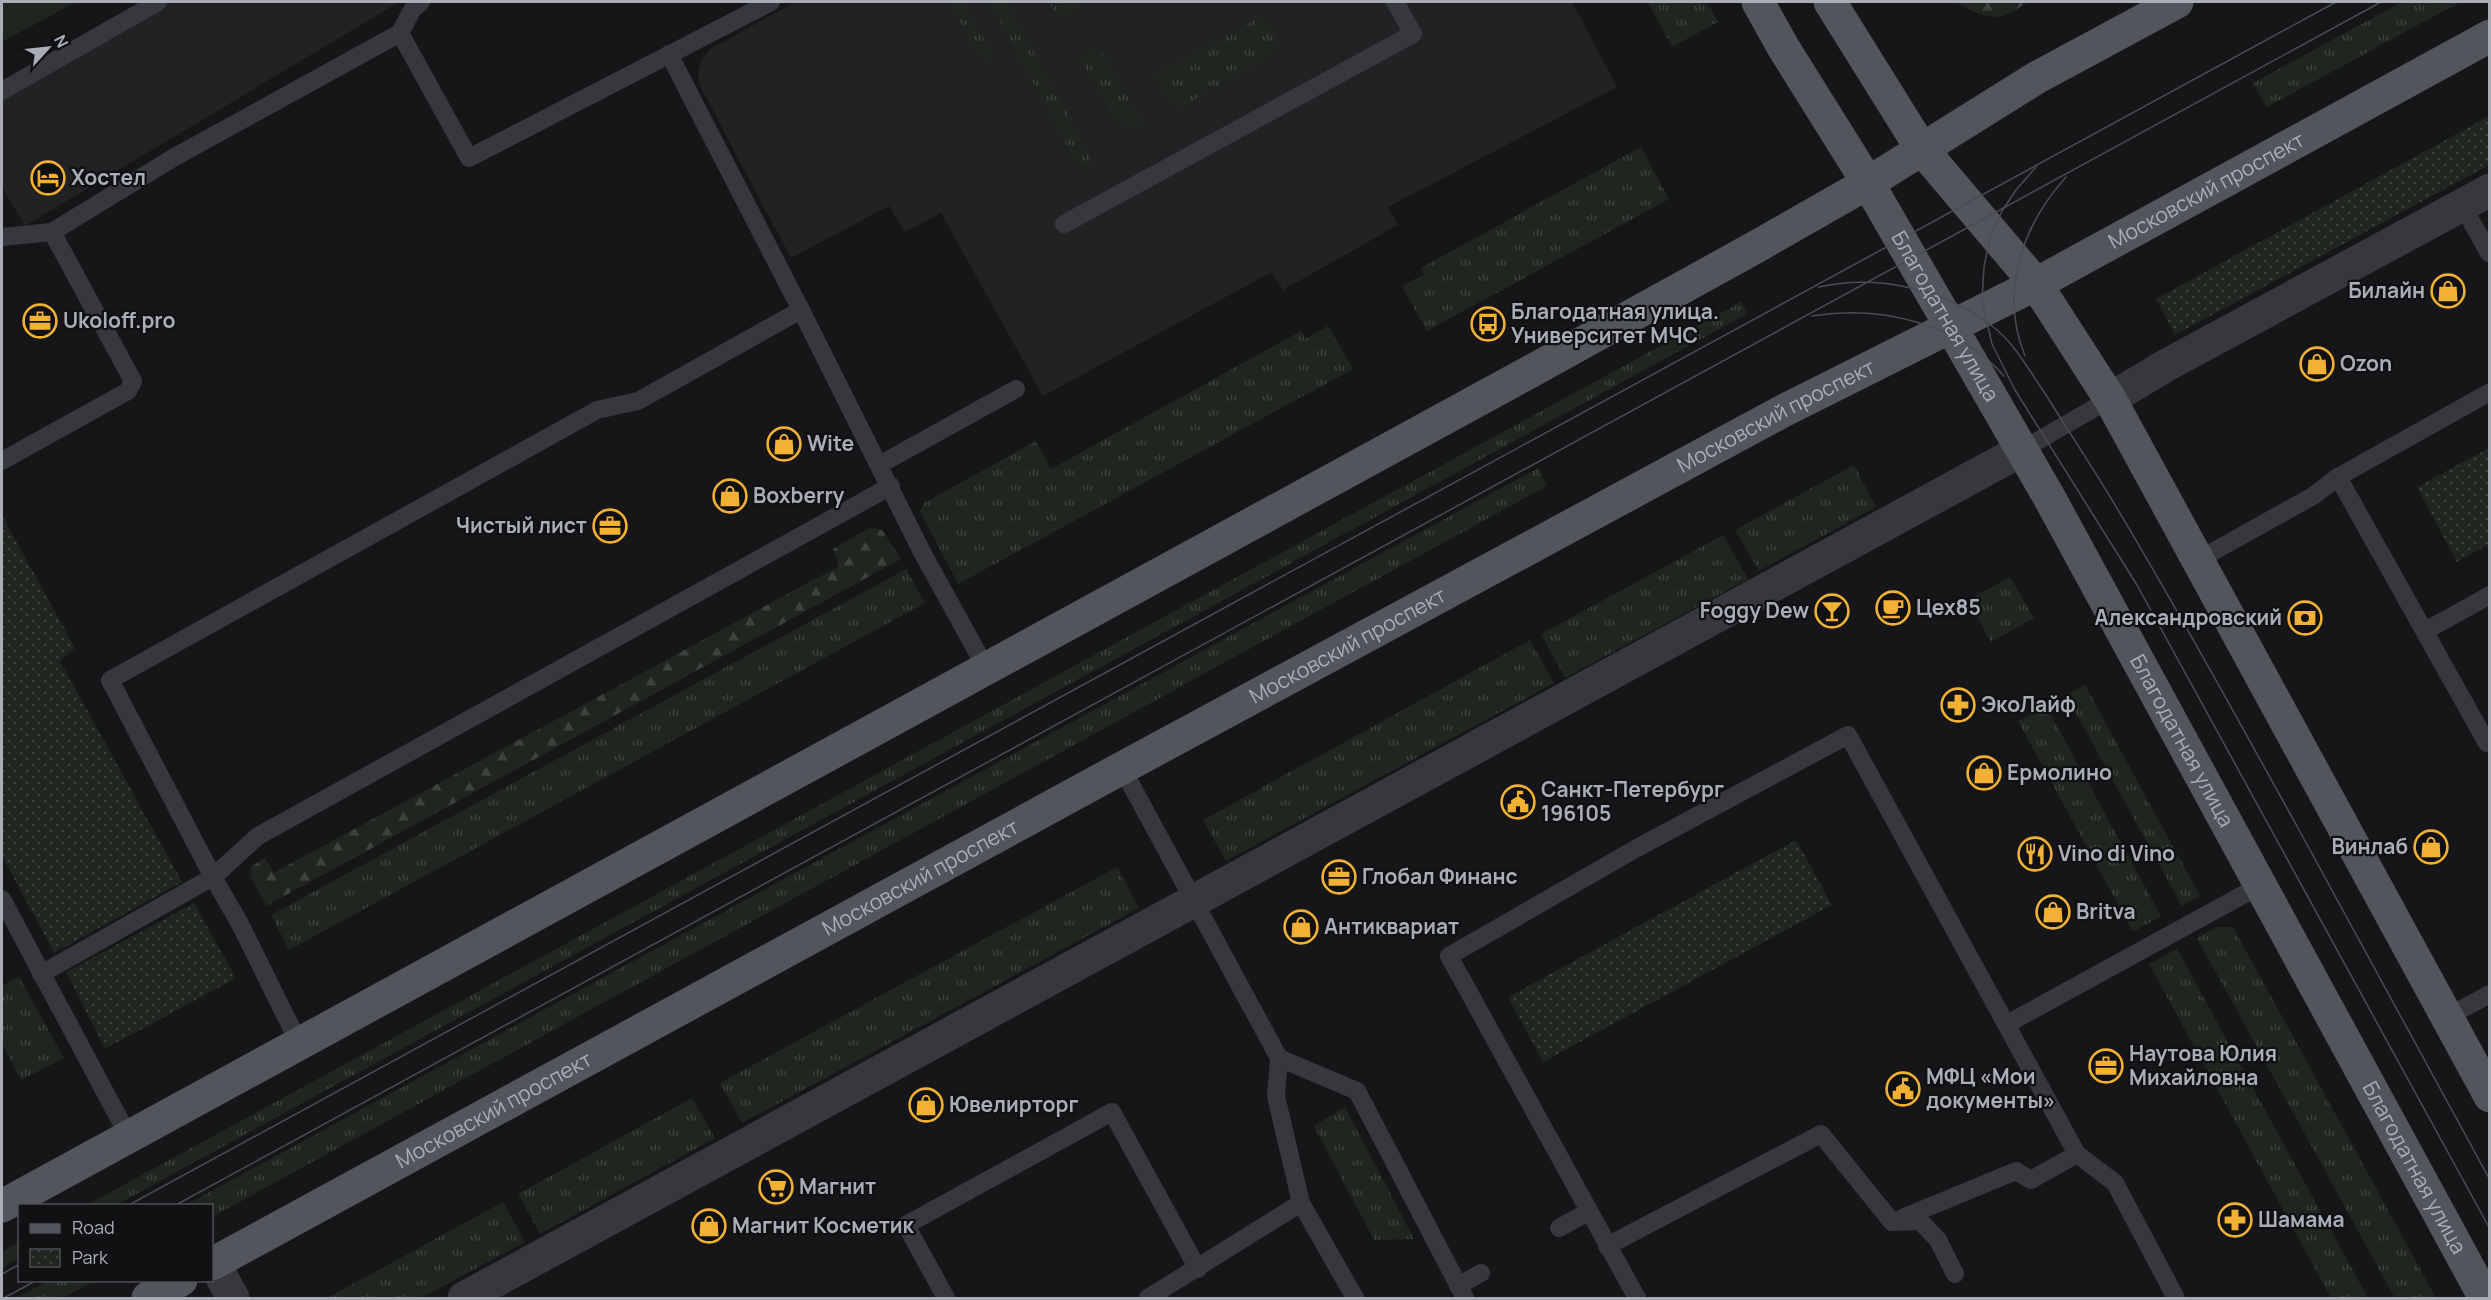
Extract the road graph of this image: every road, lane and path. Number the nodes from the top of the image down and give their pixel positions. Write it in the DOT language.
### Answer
graph roads {
  1 [pos="158,2"];
  2 [pos="421,2"];
  3 [pos="771,2"];
  4 [pos="1395,2"];
  5 [pos="1758,2"];
  6 [pos="1830,2"];
  7 [pos="2176,2"];
  8 [pos="400,33"];
  9 [pos="2490,36"];
  10 [pos="669,54"];
  11 [pos="2,91"];
  12 [pos="1921,148"];
  13 [pos="1868,183"];
  14 [pos="2476,197"];
  15 [pos="1064,224"];
  16 [pos="52,232"];
  17 [pos="2,236"];
  18 [pos="2489,253"];
  19 [pos="2036,284"];
  20 [pos="801,310"];
  21 [pos="1950,327"];
  22 [pos="1016,389"];
  23 [pos="2490,392"];
  24 [pos="2110,399"];
  25 [pos="2022,450"];
  26 [pos="2,461"];
  27 [pos="879,465"];
  28 [pos="2338,477"];
  29 [pos="891,486"];
  30 [pos="2198,560"];
  31 [pos="2490,595"];
  32 [pos="2425,631"];
  33 [pos="986,668"];
  34 [pos="2489,744"];
  35 [pos="1122,768"];
  36 [pos="213,877"];
  37 [pos="2261,885"];
  38 [pos="2,899"];
  39 [pos="1193,902"];
  40 [pos="41,974"];
  41 [pos="2490,994"];
  42 [pos="2447,1017"];
  43 [pos="2007,1024"];
  44 [pos="299,1043"];
  45 [pos="1279,1058"];
  46 [pos="2490,1096"];
  47 [pos="129,1137"];
  48 [pos="2077,1155"];
  49 [pos="1301,1203"];
  50 [pos="2,1206"];
  51 [pos="1588,1212"];
  52 [pos="1892,1222"];
  53 [pos="1559,1228"];
  54 [pos="1607,1246"];
  55 [pos="213,1263"];
  56 [pos="1198,1269"];
  57 [pos="1481,1273"];
  58 [pos="1955,1274"];
  59 [pos="179,1282"];
  60 [pos="1462,1292"];
  61 [pos="148,1299"];
  62 [pos="233,1299"];
  63 [pos="464,1299"];
  64 [pos="946,1299"];
  65 [pos="1148,1299"];
  66 [pos="1355,1299"];
  67 [pos="1637,1299"];
  68 [pos="2176,1299"];
  69 [pos="2485,1299"];
  1 -- 11 [label="lane"];
  2 -- 8 [label="lane"];
  3 -- 10 [label="lane"];
  4 -- 15 [label="lane"];
  5 -- 13 [label="main road, Благодатная улица"];
  6 -- 12 [label="main road"];
  7 -- 12 [label="main road"];
  8 -- 10 [label="lane"];
  8 -- 16 [label="lane"];
  9 -- 19 [label="main road, Московский проспект"];
  10 -- 20 [label="lane"];
  12 -- 13 [label="main road"];
  12 -- 19 [label="main road"];
  13 -- 21 [label="main road, Благодатная улица"];
  13 -- 33 [label="main road"];
  14 -- 18 [label="lane"];
  14 -- 24 [label="street"];
  16 -- 17 [label="lane"];
  16 -- 26 [label="lane"];
  19 -- 21 [label="main road, Московский проспект"];
  19 -- 24 [label="main road"];
  20 -- 27 [label="lane"];
  20 -- 36 [label="lane"];
  21 -- 25 [label="main road, Благодатная улица"];
  21 -- 35 [label="main road, Московский проспект"];
  22 -- 27 [label="lane"];
  23 -- 28 [label="lane"];
  24 -- 25 [label="lane"];
  24 -- 30 [label="main road"];
  25 -- 37 [label="main road, Благодатная улица"];
  25 -- 39 [label="street"];
  27 -- 29 [label="lane"];
  28 -- 30 [label="lane"];
  28 -- 32 [label="lane"];
  29 -- 33 [label="lane"];
  29 -- 36 [label="lane"];
  30 -- 42 [label="main road"];
  31 -- 32 [label="lane"];
  32 -- 34 [label="lane"];
  33 -- 44 [label="main road"];
  35 -- 39 [label="lane"];
  35 -- 55 [label="main road, Московский проспект"];
  36 -- 40 [label="lane"];
  36 -- 44 [label="lane"];
  37 -- 43 [label="lane"];
  37 -- 69 [label="main road, Благодатная улица"];
  38 -- 40 [label="lane"];
  39 -- 45 [label="lane"];
  39 -- 63 [label="street"];
  40 -- 47 [label="lane"];
  41 -- 42 [label="lane"];
  42 -- 46 [label="main road"];
  43 -- 48 [label="lane"];
  43 -- 51 [label="lane"];
  44 -- 47 [label="main road"];
  45 -- 49 [label="lane"];
  45 -- 60 [label="lane"];
  47 -- 50 [label="main road"];
  48 -- 52 [label="lane"];
  48 -- 68 [label="lane"];
  49 -- 56 [label="lane"];
  49 -- 66 [label="lane"];
  51 -- 53 [label="lane"];
  51 -- 54 [label="lane"];
  52 -- 54 [label="lane"];
  52 -- 58 [label="lane"];
  54 -- 67 [label="lane"];
  55 -- 62 [label="street"];
  56 -- 64 [label="lane"];
  56 -- 65 [label="lane"];
  57 -- 60 [label="lane"];
  59 -- 61 [label="main road"];
}
